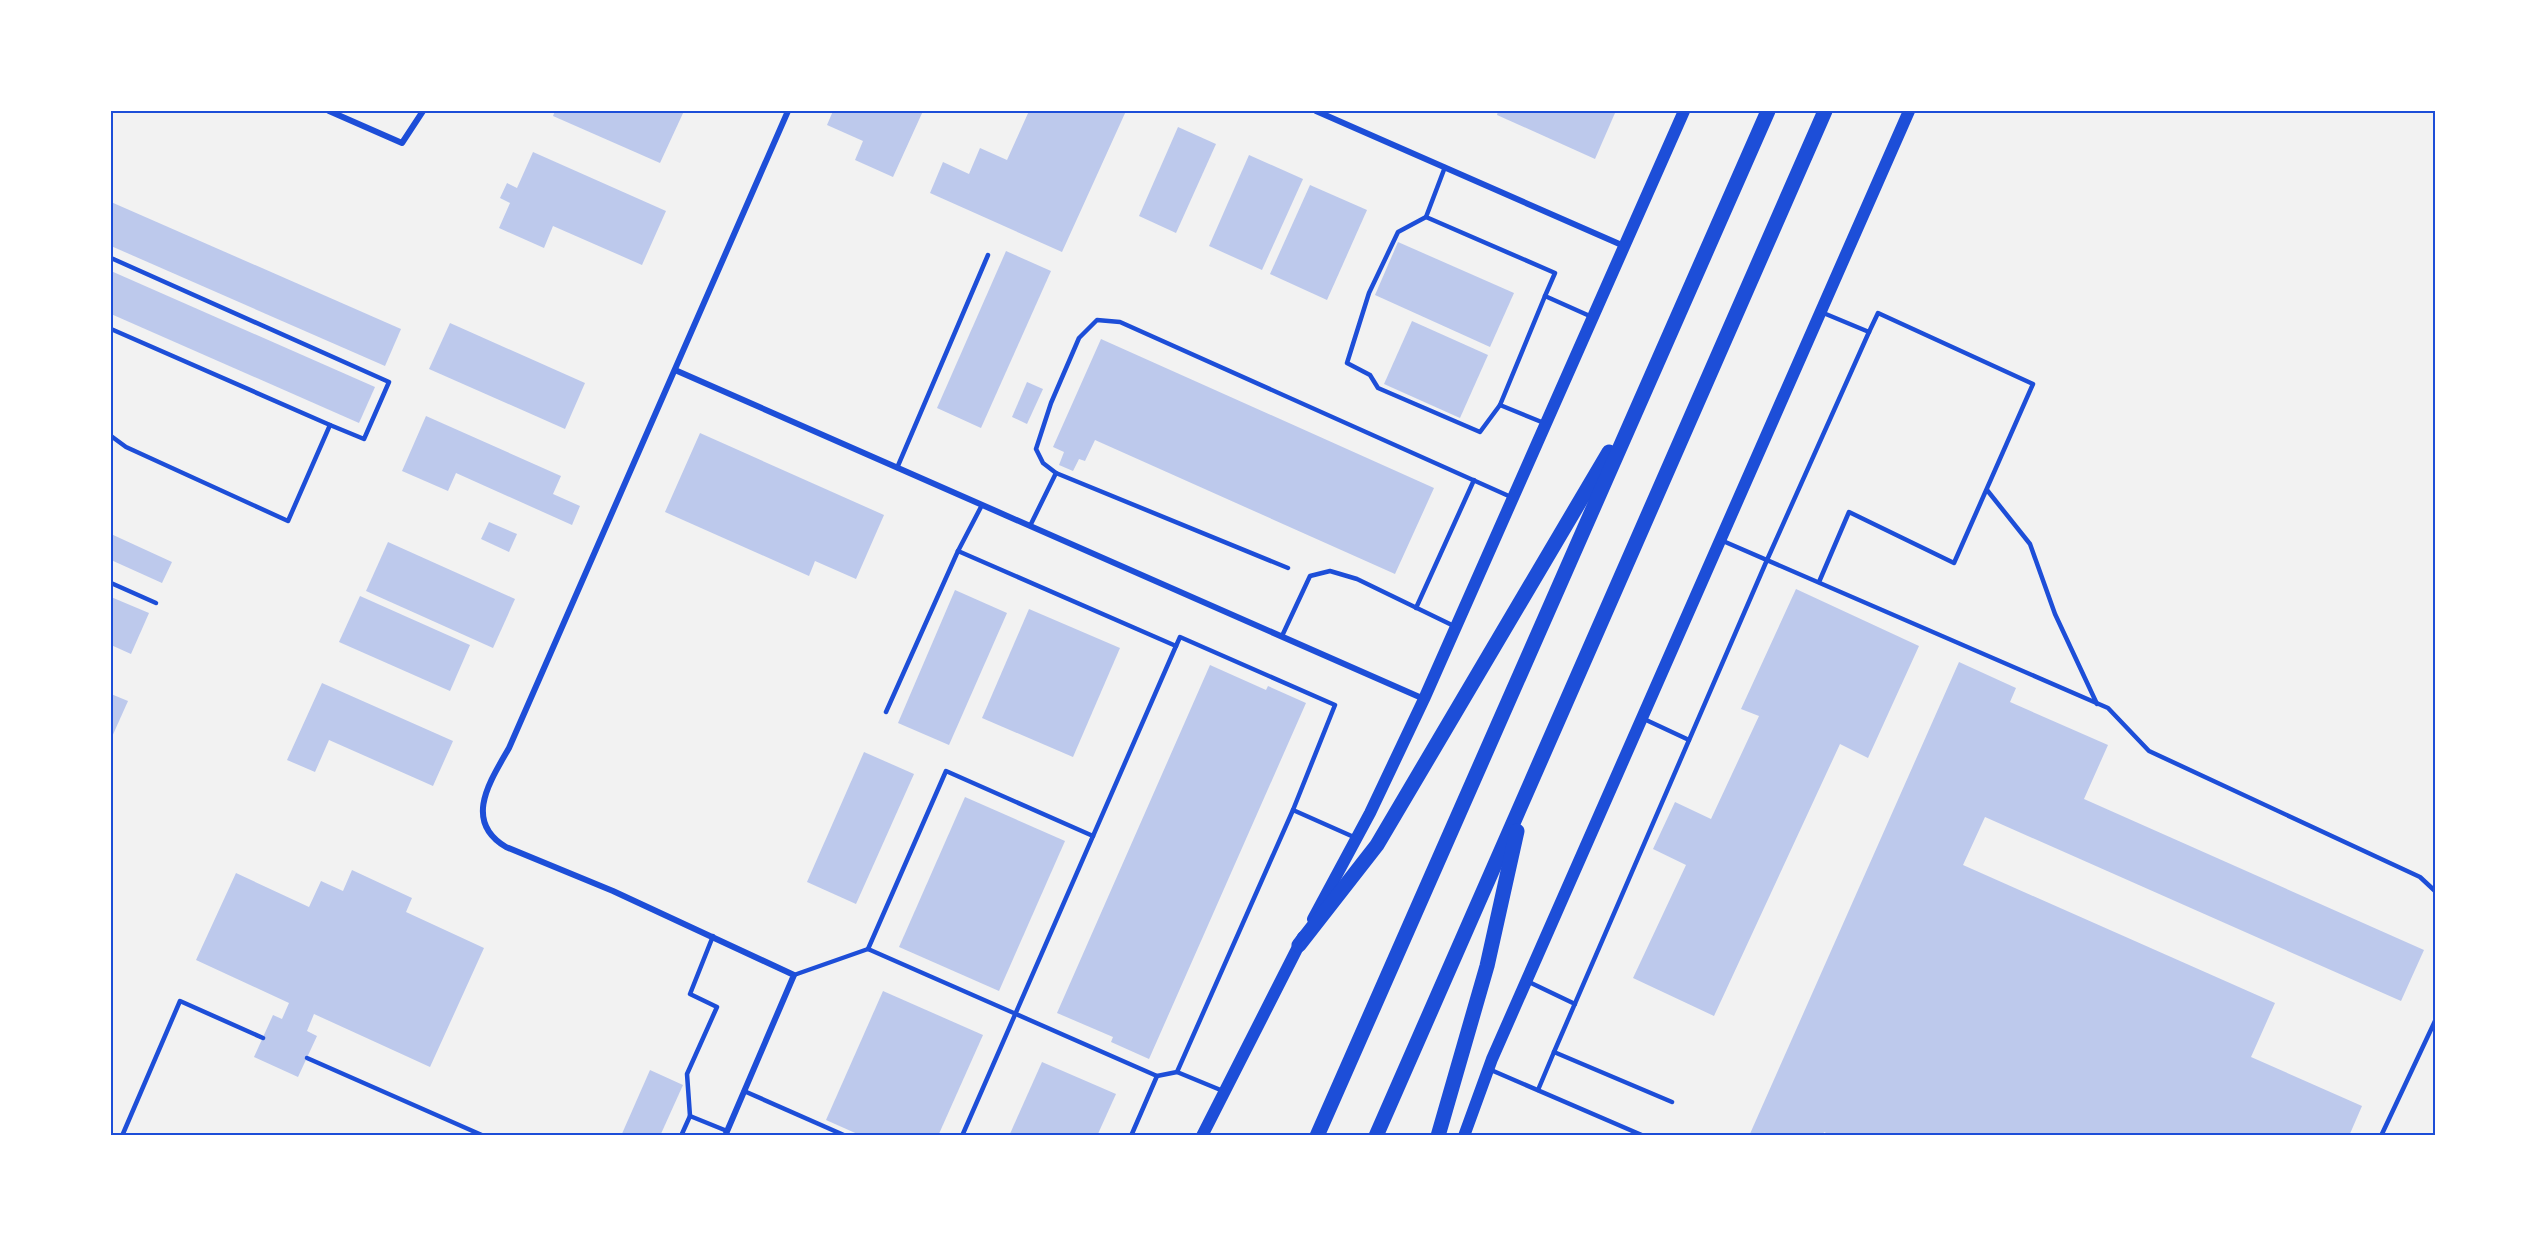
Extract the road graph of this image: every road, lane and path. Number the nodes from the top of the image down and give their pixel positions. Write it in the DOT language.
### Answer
graph roads {
  1 [pos="329,111"];
  2 [pos="423,111"];
  3 [pos="789,111"];
  4 [pos="1316,111"];
  5 [pos="1684,111"];
  6 [pos="1768,111"];
  7 [pos="1825,111"];
  8 [pos="1909,111"];
  9 [pos="1445,167"];
  10 [pos="1426,217"];
  11 [pos="1625,246"];
  12 [pos="988,255"];
  13 [pos="111,258"];
  14 [pos="1545,297"];
  15 [pos="1821,312"];
  16 [pos="1593,317"];
  17 [pos="111,329"];
  18 [pos="1869,332"];
  19 [pos="675,370"];
  20 [pos="1644,393"];
  21 [pos="1500,405"];
  22 [pos="1546,424"];
  23 [pos="330,425"];
  24 [pos="111,436"];
  25 [pos="897,468"];
  26 [pos="1056,473"];
  27 [pos="1474,480"];
  28 [pos="1987,489"];
  29 [pos="1514,498"];
  30 [pos="982,505"];
  31 [pos="1030,526"];
  32 [pos="1720,540"];
  33 [pos="958,551"];
  34 [pos="1767,560"];
  35 [pos="1288,568"];
  36 [pos="1819,582"];
  37 [pos="111,583"];
  38 [pos="156,603"];
  39 [pos="1416,608"];
  40 [pos="1456,627"];
  41 [pos="1282,636"];
  42 [pos="1176,646"];
  43 [pos="1425,699"];
  44 [pos="2098,704"];
  45 [pos="886,712"];
  46 [pos="1642,718"];
  47 [pos="1689,740"];
  48 [pos="1524,797"];
  49 [pos="1293,810"];
  50 [pos="1093,836"];
  51 [pos="1356,838"];
  52 [pos="2435,891"];
  53 [pos="713,936"];
  54 [pos="1299,945"];
  55 [pos="868,949"];
  56 [pos="794,975"];
  57 [pos="1526,981"];
  58 [pos="1575,1004"];
  59 [pos="1016,1013"];
  60 [pos="2435,1022"];
  61 [pos="262,1038"];
  62 [pos="1554,1053"];
  63 [pos="307,1058"];
  64 [pos="1488,1069"];
  65 [pos="1177,1072"];
  66 [pos="1157,1076"];
  67 [pos="1538,1090"];
  68 [pos="744,1091"];
  69 [pos="1223,1091"];
  70 [pos="1672,1102"];
  71 [pos="690,1116"];
  72 [pos="726,1133"];
  73 [pos="122,1136"];
  74 [pos="484,1136"];
  75 [pos="681,1136"];
  76 [pos="846,1136"];
  77 [pos="962,1136"];
  78 [pos="1131,1136"];
  79 [pos="1202,1136"];
  80 [pos="1317,1136"];
  81 [pos="1376,1136"];
  82 [pos="1438,1136"];
  83 [pos="1464,1136"];
  84 [pos="1644,1136"];
  85 [pos="2381,1136"];
  1 -- 2 [label="street"];
  3 -- 19 [label="street"];
  4 -- 9 [label="street"];
  5 -- 11 [label="main road"];
  6 -- 20 [label="highway"];
  7 -- 48 [label="highway"];
  8 -- 15 [label="main road"];
  9 -- 10 [label="lane"];
  9 -- 11 [label="street"];
  10 -- 14 [label="lane"];
  10 -- 21 [label="lane"];
  11 -- 16 [label="main road"];
  12 -- 25 [label="lane"];
  13 -- 23 [label="lane"];
  14 -- 16 [label="lane"];
  14 -- 21 [label="lane"];
  15 -- 18 [label="lane"];
  15 -- 32 [label="main road"];
  16 -- 22 [label="main road"];
  17 -- 23 [label="lane"];
  18 -- 28 [label="lane"];
  18 -- 34 [label="lane"];
  19 -- 25 [label="street"];
  19 -- 53 [label="street"];
  20 -- 54 [label="highway"];
  20 -- 80 [label="highway"];
  21 -- 22 [label="lane"];
  22 -- 29 [label="main road"];
  23 -- 24 [label="lane"];
  25 -- 30 [label="street"];
  26 -- 27 [label="lane"];
  26 -- 31 [label="lane"];
  26 -- 35 [label="lane"];
  27 -- 29 [label="lane"];
  27 -- 39 [label="lane"];
  28 -- 36 [label="lane"];
  28 -- 44 [label="lane"];
  29 -- 40 [label="main road"];
  30 -- 31 [label="street"];
  30 -- 33 [label="lane"];
  31 -- 41 [label="street"];
  32 -- 34 [label="lane"];
  32 -- 46 [label="main road"];
  33 -- 42 [label="lane"];
  33 -- 45 [label="lane"];
  34 -- 36 [label="lane"];
  34 -- 47 [label="lane"];
  36 -- 44 [label="lane"];
  37 -- 38 [label="lane"];
  39 -- 40 [label="lane"];
  39 -- 41 [label="lane"];
  40 -- 43 [label="main road"];
  41 -- 43 [label="street"];
  42 -- 49 [label="lane"];
  42 -- 50 [label="lane"];
  43 -- 51 [label="main road"];
  44 -- 52 [label="lane"];
  46 -- 47 [label="lane"];
  46 -- 57 [label="main road"];
  47 -- 58 [label="lane"];
  48 -- 81 [label="highway"];
  48 -- 82 [label="highway"];
  49 -- 51 [label="lane"];
  49 -- 65 [label="lane"];
  50 -- 55 [label="lane"];
  50 -- 59 [label="lane"];
  51 -- 54 [label="main road"];
  53 -- 56 [label="street"];
  53 -- 71 [label="lane"];
  54 -- 69 [label="main road"];
  55 -- 56 [label="lane"];
  55 -- 59 [label="lane"];
  56 -- 68 [label="street"];
  57 -- 58 [label="lane"];
  57 -- 64 [label="main road"];
  58 -- 62 [label="lane"];
  59 -- 66 [label="lane"];
  59 -- 77 [label="lane"];
  60 -- 85 [label="lane"];
  61 -- 73 [label="lane"];
  62 -- 67 [label="lane"];
  62 -- 70 [label="lane"];
  63 -- 74 [label="lane"];
  64 -- 67 [label="lane"];
  64 -- 83 [label="main road"];
  65 -- 66 [label="lane"];
  65 -- 69 [label="lane"];
  66 -- 78 [label="lane"];
  67 -- 84 [label="lane"];
  68 -- 72 [label="street"];
  68 -- 76 [label="lane"];
  69 -- 79 [label="main road"];
  71 -- 72 [label="lane"];
  71 -- 75 [label="lane"];
}
